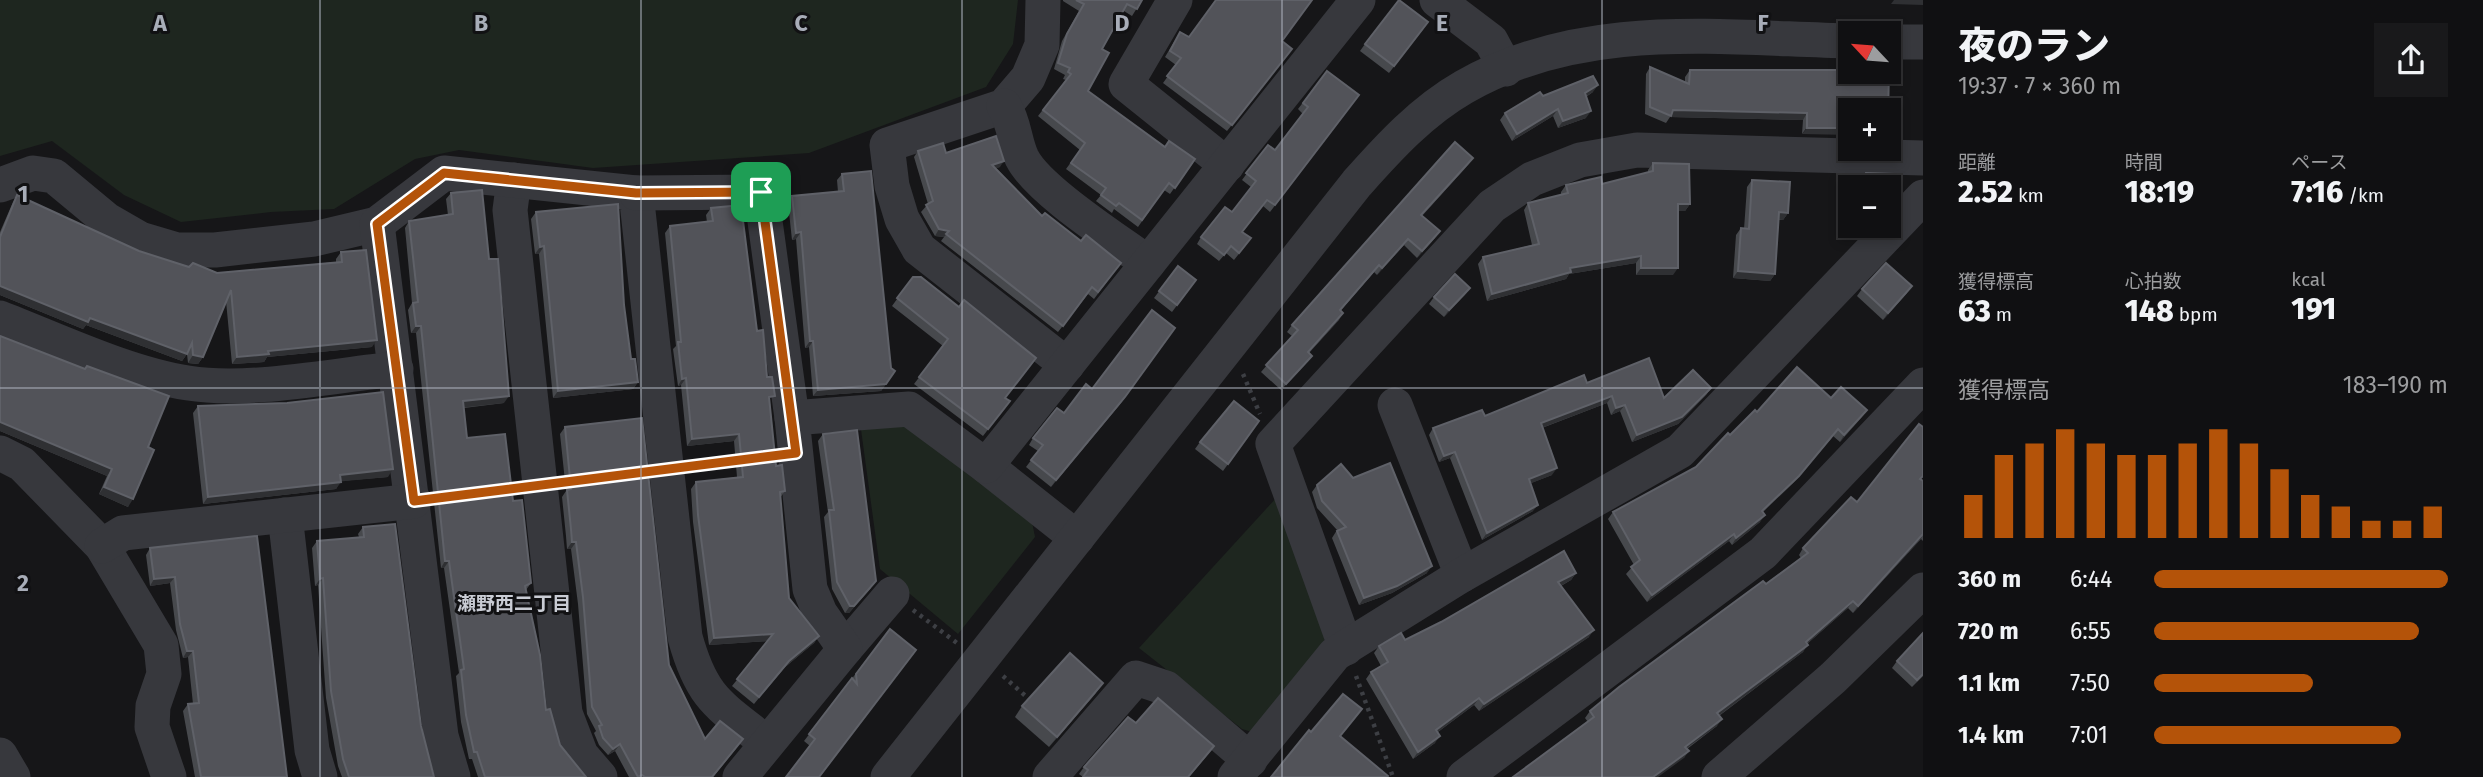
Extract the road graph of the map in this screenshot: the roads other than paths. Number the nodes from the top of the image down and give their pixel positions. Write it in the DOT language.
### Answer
graph roads {
  1 [pos="1043,0"];
  2 [pos="1175,0"];
  3 [pos="1358,0"];
  4 [pos="1437,0"];
  5 [pos="1838,41"];
  6 [pos="1901,41"];
  7 [pos="1923,42"];
  8 [pos="1506,69"];
  9 [pos="1004,107"];
  10 [pos="1923,158"];
  11 [pos="1227,165"];
  12 [pos="514,180"];
  13 [pos="0,185"];
  14 [pos="636,193"];
  15 [pos="1923,197"];
  16 [pos="377,224"];
  17 [pos="1148,264"];
  18 [pos="0,318"];
  19 [pos="1067,365"];
  20 [pos="396,369"];
  21 [pos="1923,385"];
  22 [pos="1395,405"];
  23 [pos="792,418"];
  24 [pos="0,453"];
  25 [pos="986,466"];
  26 [pos="414,501"];
  27 [pos="285,515"];
  28 [pos="1077,538"];
  29 [pos="102,545"];
  30 [pos="1462,575"];
  31 [pos="1923,590"];
  32 [pos="892,594"];
  33 [pos="1346,648"];
  34 [pos="845,649"];
  35 [pos="766,743"];
  36 [pos="0,755"];
  37 [pos="1242,769"];
  38 [pos="13,777"];
  39 [pos="169,777"];
  40 [pos="320,777"];
  41 [pos="453,777"];
  42 [pos="600,777"];
  43 [pos="740,777"];
  44 [pos="888,777"];
  45 [pos="1050,777"];
  46 [pos="1464,777"];
  47 [pos="1719,777"];
  1 -- 9 [label="street"];
  2 -- 11 [label="street"];
  3 -- 11 [label="street"];
  4 -- 8 [label="street"];
  5 -- 8 [label="street"];
  6 -- 7 [label="street"];
  8 -- 28 [label="street"];
  9 -- 17 [label="street"];
  9 -- 19 [label="street"];
  10 -- 33 [label="street"];
  11 -- 17 [label="street"];
  12 -- 14 [label="street"];
  12 -- 16 [label="street"];
  12 -- 42 [label="street"];
  13 -- 16 [label="street"];
  14 -- 23 [label="street"];
  14 -- 35 [label="street"];
  15 -- 30 [label="street"];
  16 -- 20 [label="street"];
  17 -- 19 [label="street"];
  18 -- 20 [label="street"];
  19 -- 25 [label="street"];
  20 -- 26 [label="street"];
  21 -- 46 [label="street"];
  22 -- 30 [label="street"];
  23 -- 25 [label="street"];
  23 -- 34 [label="street"];
  24 -- 29 [label="street"];
  25 -- 28 [label="street"];
  26 -- 27 [label="street"];
  26 -- 41 [label="street"];
  27 -- 29 [label="street"];
  27 -- 40 [label="street"];
  28 -- 44 [label="street"];
  29 -- 39 [label="street"];
  30 -- 33 [label="street"];
  31 -- 47 [label="street"];
  32 -- 34 [label="street"];
  33 -- 37 [label="street"];
  34 -- 35 [label="street"];
  35 -- 43 [label="street"];
  36 -- 38 [label="street"];
  37 -- 45 [label="street"];
}
